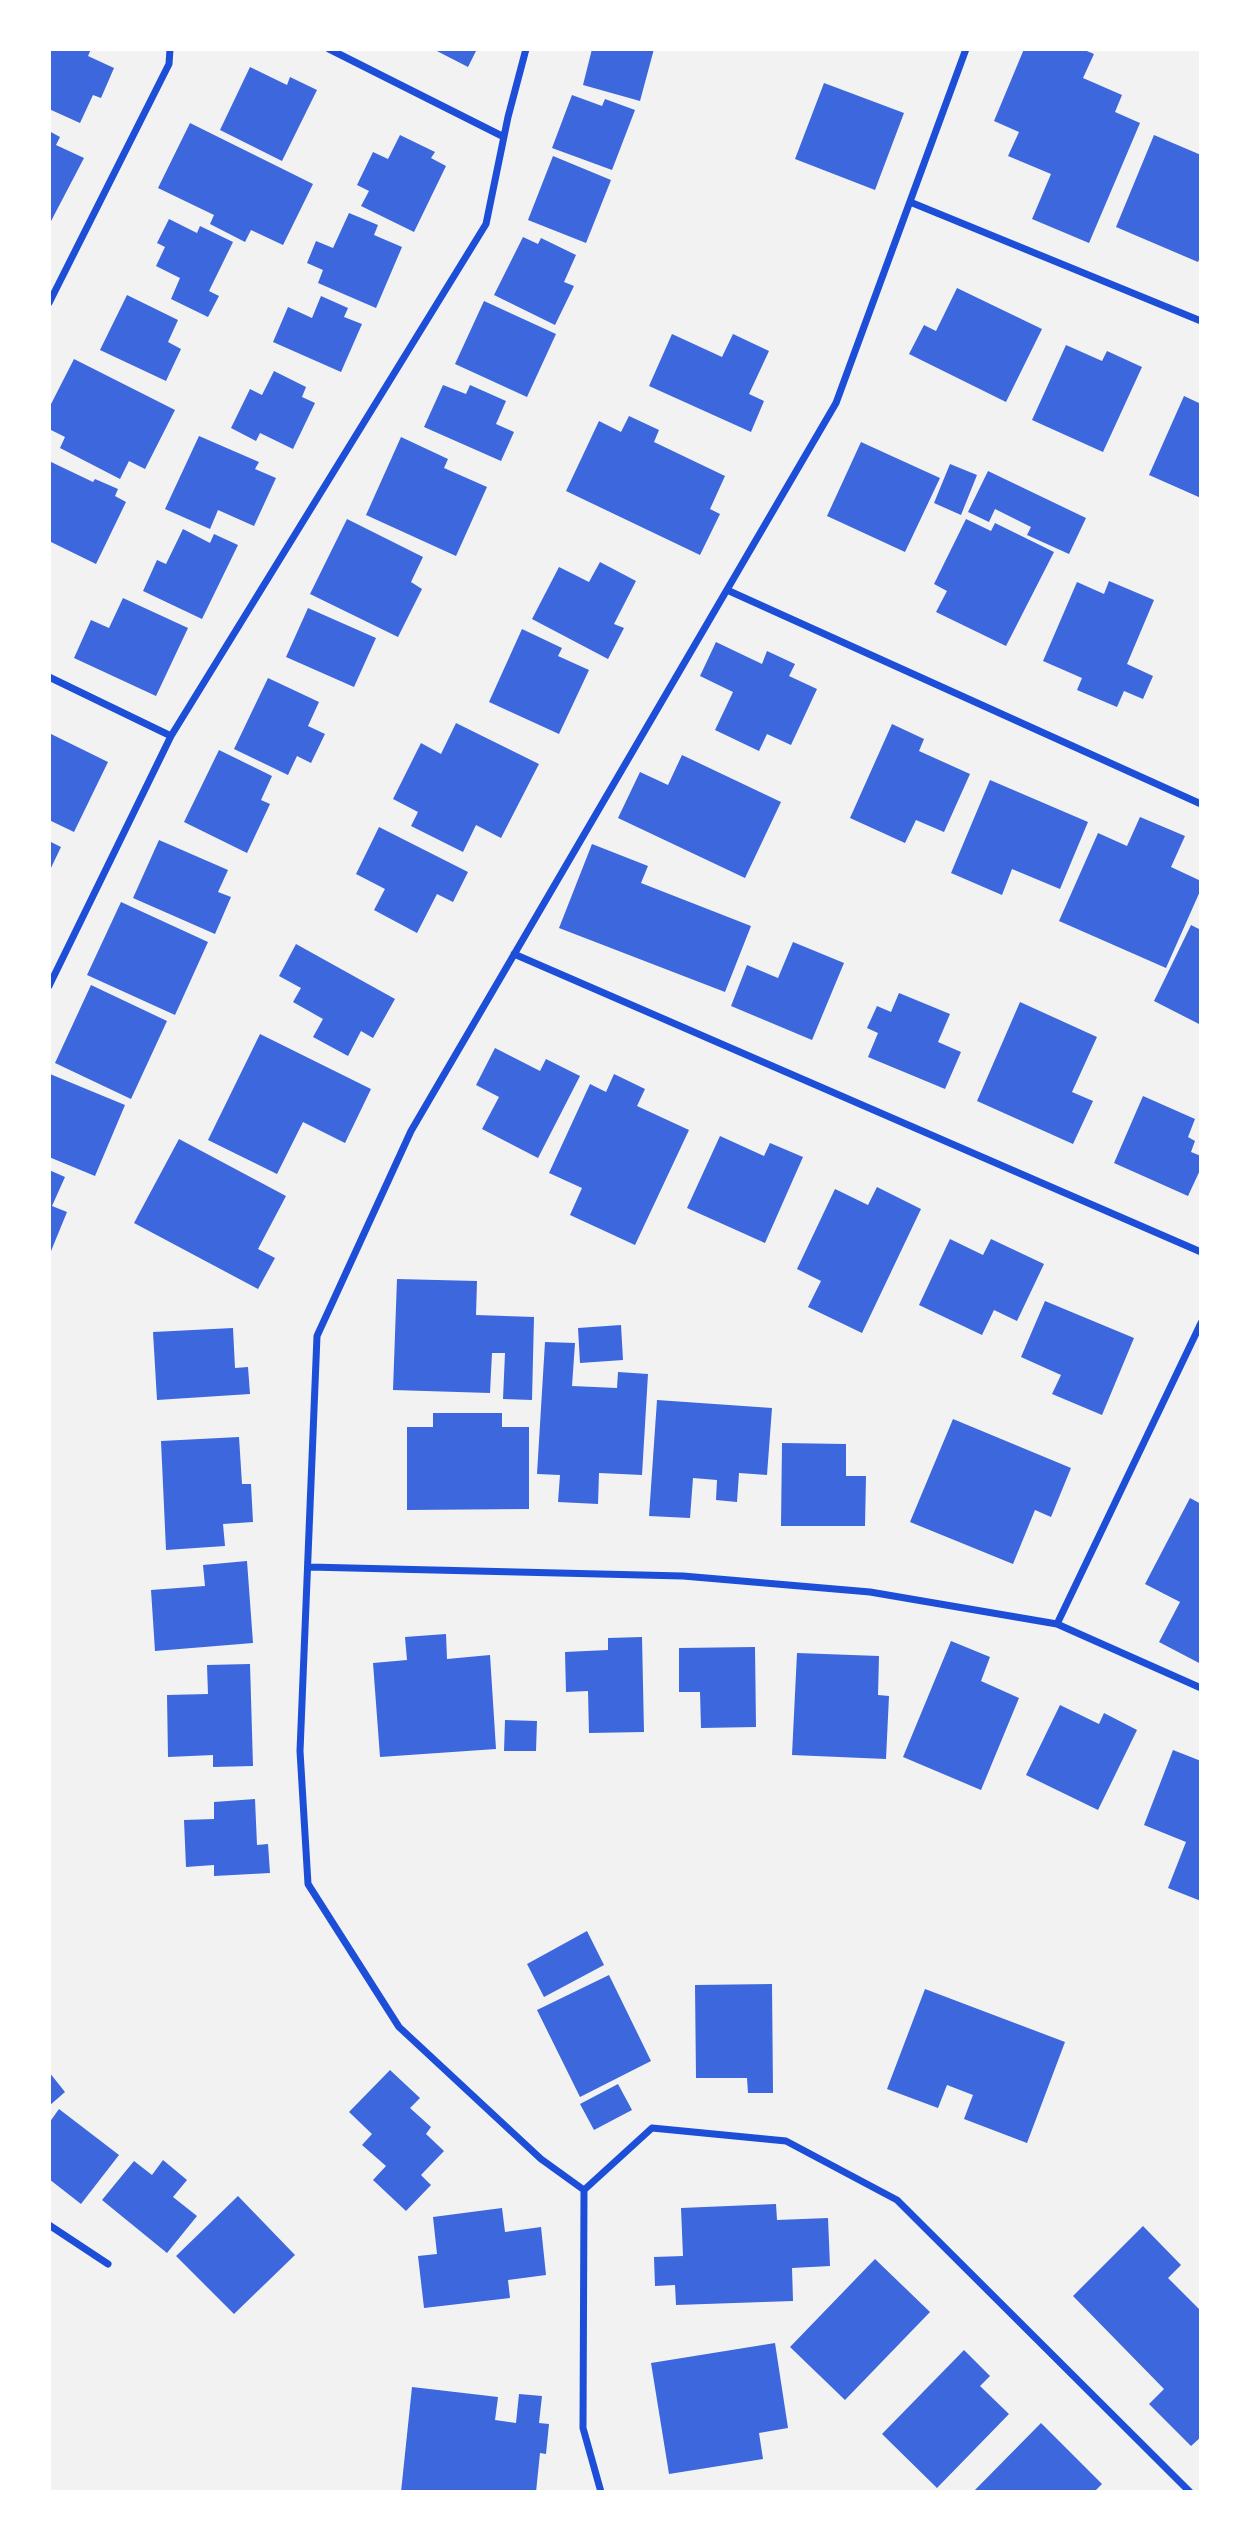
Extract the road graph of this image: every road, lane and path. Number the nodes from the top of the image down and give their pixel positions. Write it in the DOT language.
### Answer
graph roads {
  1 [pos="170,49"];
  2 [pos="329,49"];
  3 [pos="526,49"];
  4 [pos="966,49"];
  5 [pos="504,137"];
  6 [pos="910,202"];
  7 [pos="49,303"];
  8 [pos="1201,321"];
  9 [pos="727,590"];
  10 [pos="49,677"];
  11 [pos="171,736"];
  12 [pos="1201,804"];
  13 [pos="514,954"];
  14 [pos="49,986"];
  15 [pos="1201,1252"];
  16 [pos="1201,1323"];
  17 [pos="309,1567"];
  18 [pos="1057,1624"];
  19 [pos="1201,1688"];
  20 [pos="584,2190"];
  21 [pos="49,2225"];
  22 [pos="108,2264"];
  23 [pos="601,2492"];
  24 [pos="1190,2492"];
  1 -- 7 [label="street"];
  2 -- 5 [label="street"];
  3 -- 5 [label="street"];
  4 -- 6 [label="street"];
  5 -- 11 [label="street"];
  6 -- 8 [label="street"];
  6 -- 9 [label="street"];
  9 -- 12 [label="street"];
  9 -- 13 [label="street"];
  10 -- 11 [label="street"];
  11 -- 14 [label="street"];
  13 -- 15 [label="street"];
  13 -- 17 [label="street"];
  16 -- 18 [label="street"];
  17 -- 18 [label="street"];
  17 -- 20 [label="street"];
  18 -- 19 [label="street"];
  20 -- 23 [label="street"];
  20 -- 24 [label="street"];
  21 -- 22 [label="street"];
}
